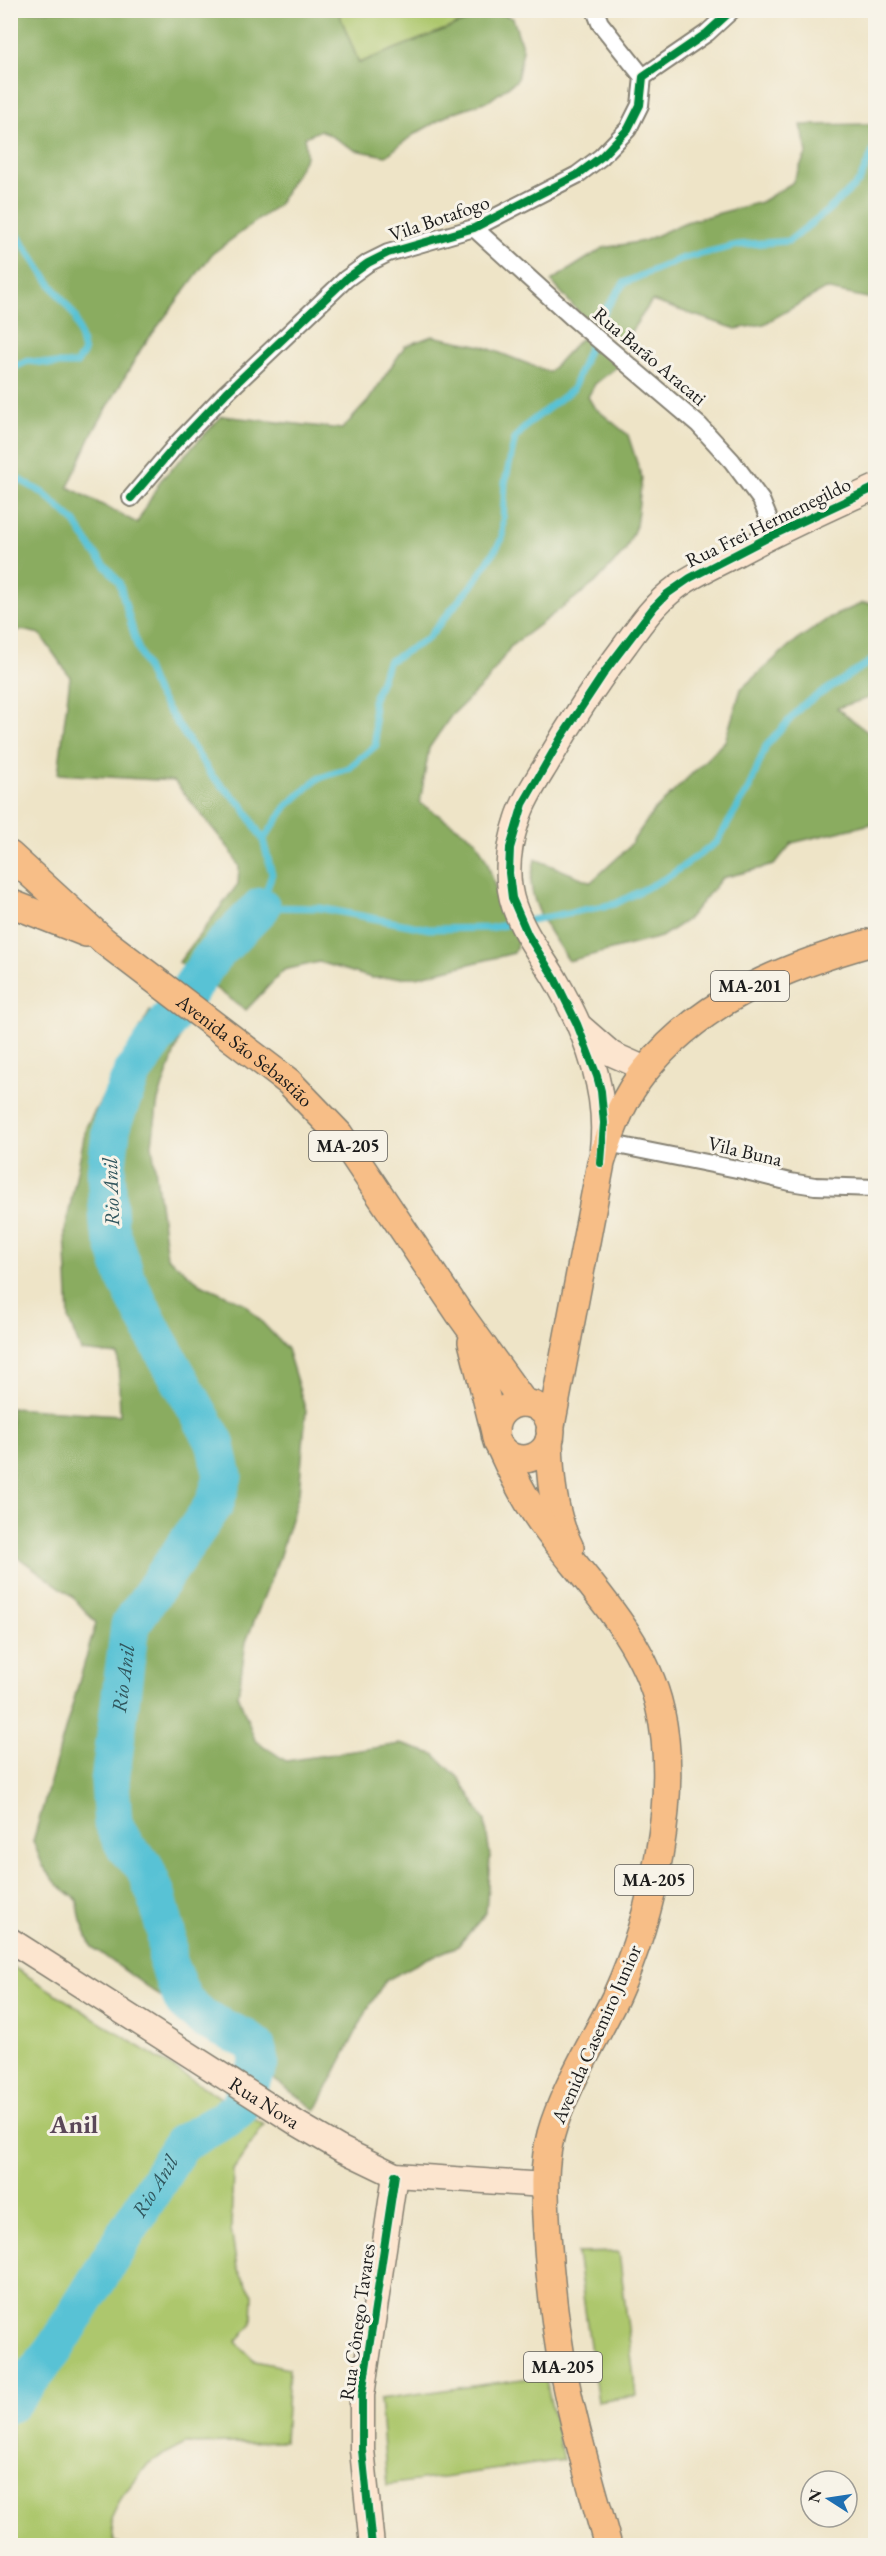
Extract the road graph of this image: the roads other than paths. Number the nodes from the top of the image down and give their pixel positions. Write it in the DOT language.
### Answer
graph roads {
  1 [pos="595,10"];
  2 [pos="732,10"];
  3 [pos="643,78"];
  4 [pos="474,228"];
  5 [pos="876,487"];
  6 [pos="131,498"];
  7 [pos="775,534"];
  8 [pos="10,855"];
  9 [pos="10,903"];
  10 [pos="104,941"];
  11 [pos="876,941"];
  12 [pos="577,1024"];
  13 [pos="646,1069"];
  14 [pos="604,1153"];
  15 [pos="876,1188"];
  16 [pos="573,1312"];
  17 [pos="459,1314"];
  18 [pos="526,1403"];
  19 [pos="550,1436"];
  20 [pos="498,1441"];
  21 [pos="584,1576"];
  22 [pos="10,1940"];
  23 [pos="395,2175"];
  24 [pos="544,2185"];
  25 [pos="372,2546"];
  26 [pos="608,2546"];
  1 -- 3 [label="street"];
  2 -- 3 [label="street"];
  3 -- 4 [label="street, Vila Botafogo"];
  4 -- 6 [label="street, Vila Botafogo"];
  4 -- 7 [label="street, Rua Barão Aracati"];
  5 -- 7 [label="street, Rua Frei Hermenegildo"];
  7 -- 12 [label="street, Rua Frei Hermenegildo"];
  8 -- 10 [label="main road, Avenida São Sebastião / MA-205"];
  9 -- 10 [label="main road"];
  10 -- 17 [label="main road, Avenida São Sebastião / MA-205"];
  11 -- 13 [label="main road, MA-201"];
  12 -- 13 [label="street, Rua Frei Hermenegildo"];
  12 -- 14 [label="street, Rua Frei Hermenegildo"];
  13 -- 14 [label="main road, MA-201"];
  14 -- 15 [label="street, Vila Buna"];
  14 -- 16 [label="main road, MA-201"];
  16 -- 18 [label="main road, MA-201"];
  16 -- 19 [label="main road, MA-201"];
  17 -- 18 [label="main road, Avenida São Sebastião / MA-205"];
  17 -- 20 [label="main road, Avenida São Sebastião / MA-205"];
  18 -- 19 [label="main road, MA-205"];
  18 -- 20 [label="main road"];
  19 -- 20 [label="main road"];
  19 -- 21 [label="main road, Avenida Casemiro Junior / MA-205"];
  20 -- 21 [label="main road, Avenida Casemiro Junior / MA-205"];
  21 -- 24 [label="main road, Avenida Casemiro Junior / MA-205"];
  22 -- 23 [label="street, Rua Nova"];
  23 -- 24 [label="street, Rua Nova"];
  23 -- 25 [label="street, Rua Cônego Tavares"];
  24 -- 26 [label="main road, Avenida Casemiro Junior / MA-205"];
}
